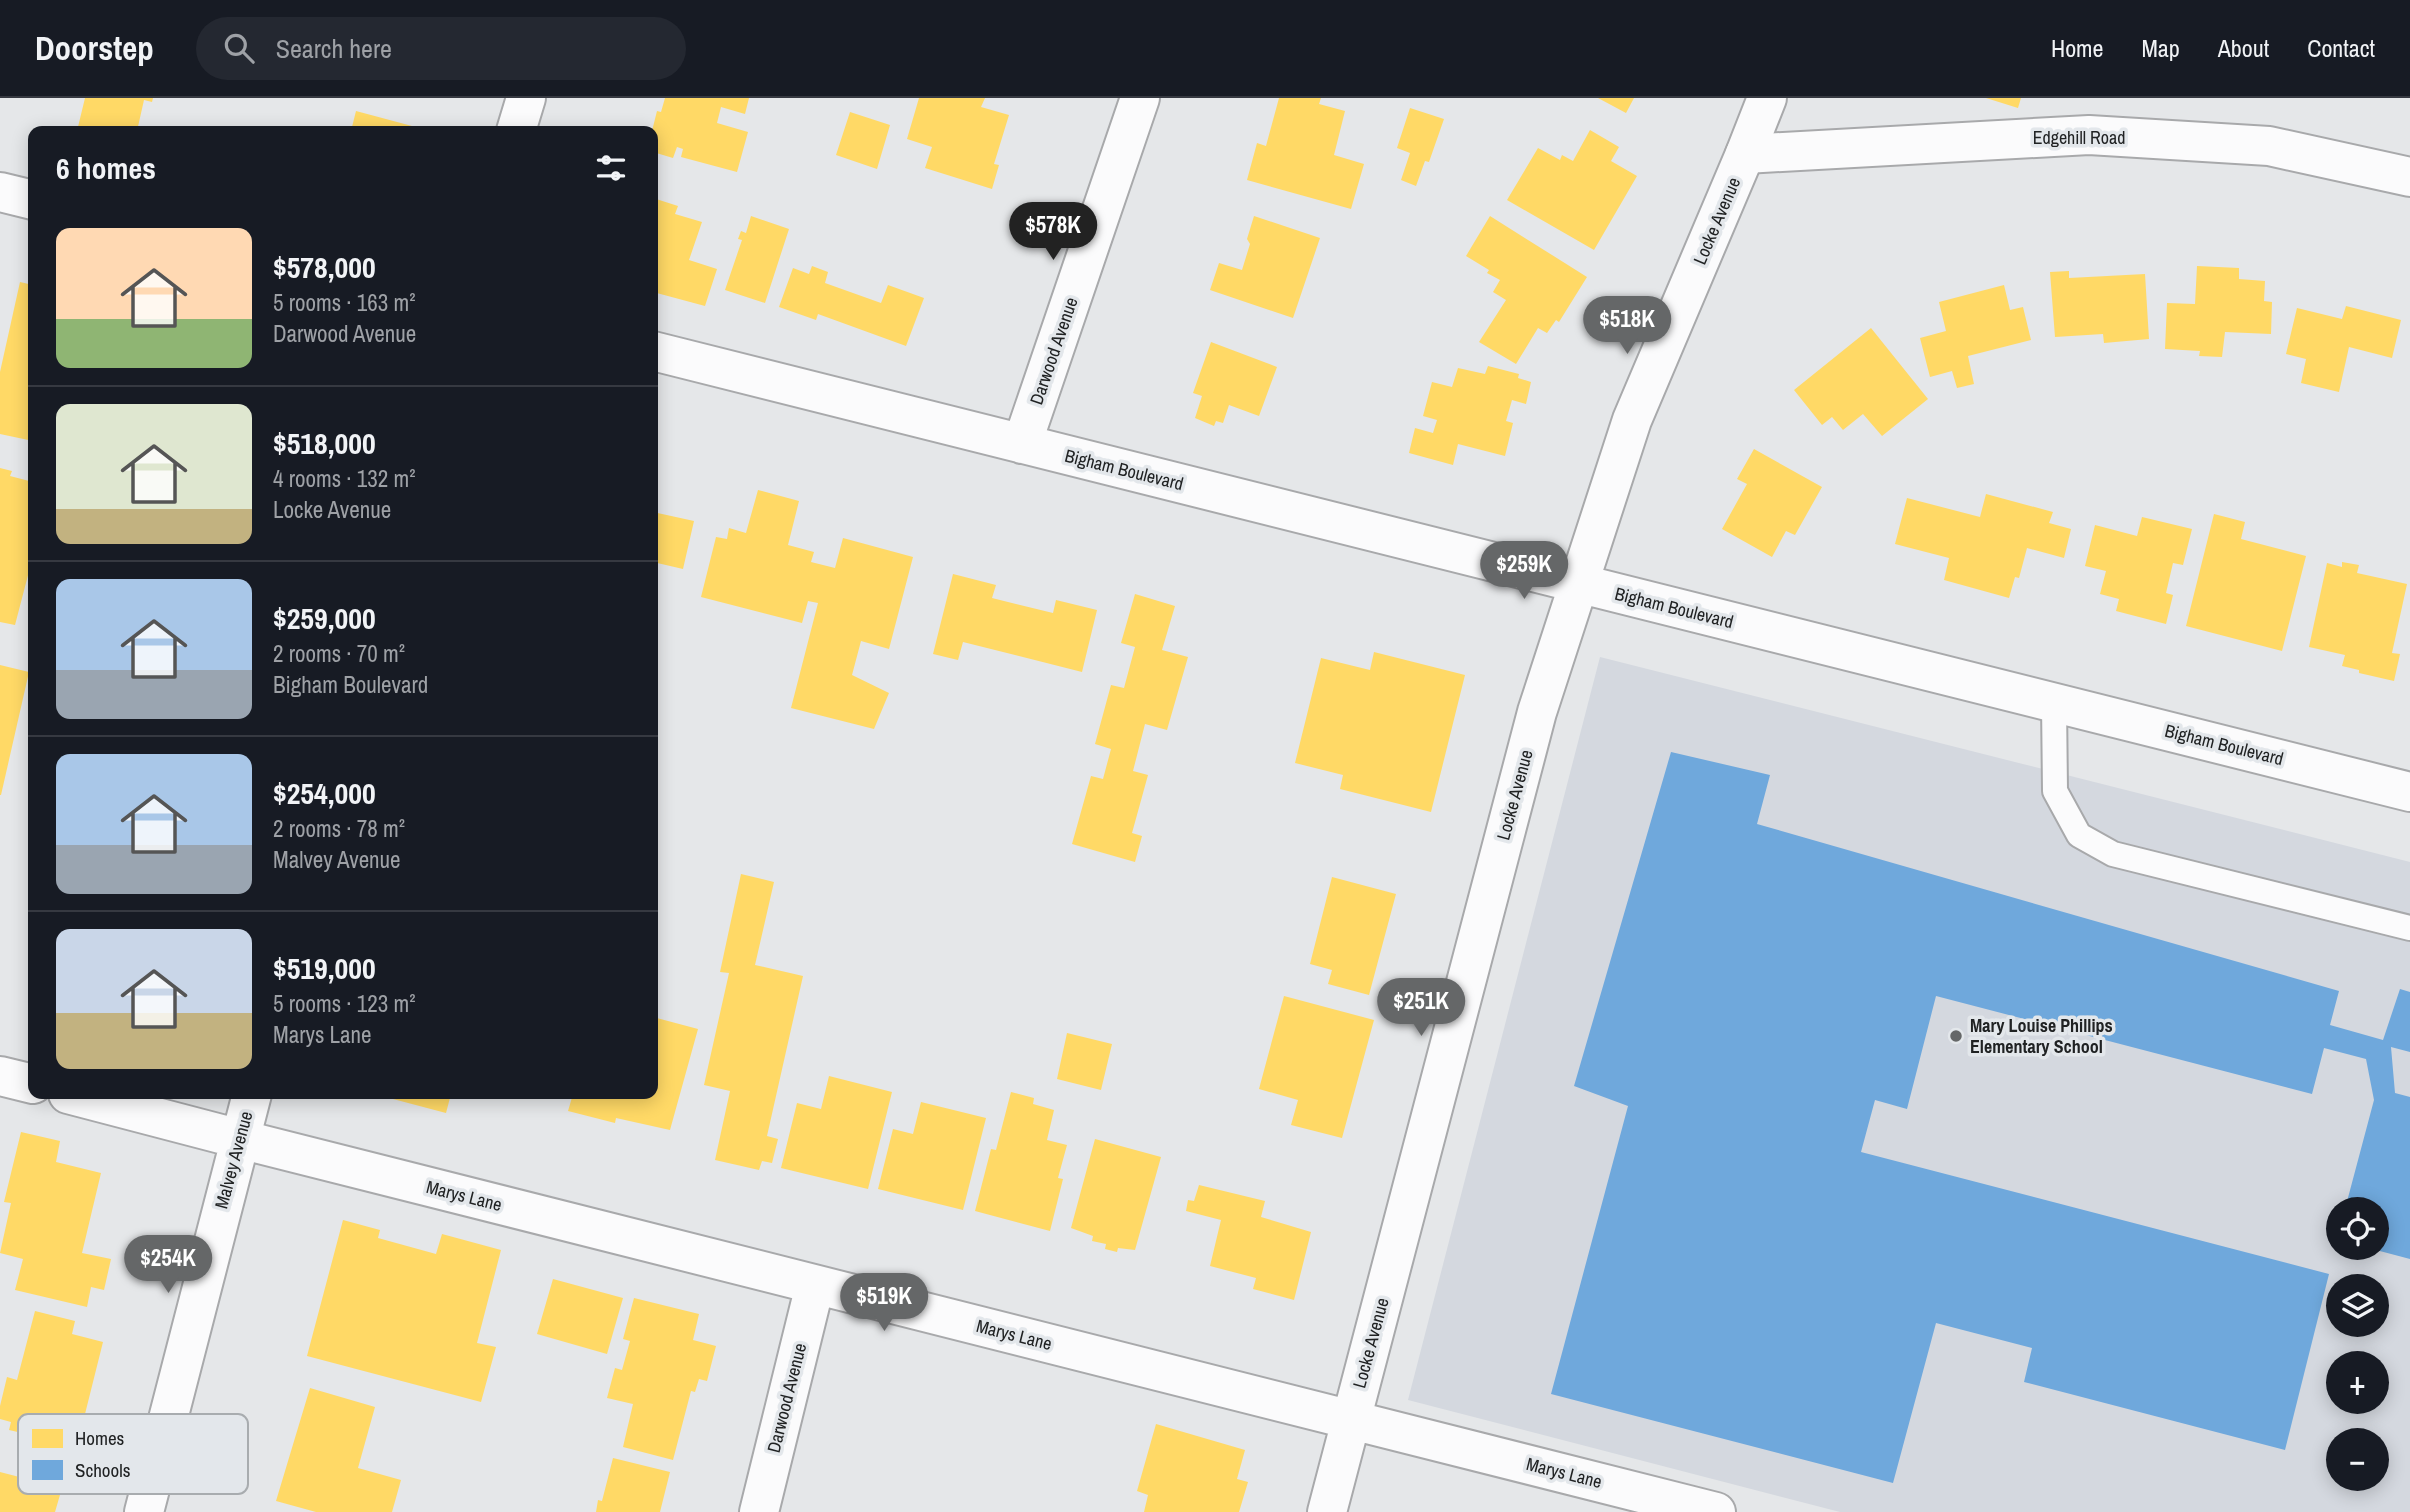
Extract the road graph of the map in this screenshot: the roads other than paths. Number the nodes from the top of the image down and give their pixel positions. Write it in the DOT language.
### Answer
graph roads {
  1 [pos="526,98"];
  2 [pos="1140,98"];
  3 [pos="1767,98"];
  4 [pos="518,126"];
  5 [pos="1745,154"];
  6 [pos="2410,177"];
  7 [pos="0,192"];
  8 [pos="28,199"];
  9 [pos="658,352"];
  10 [pos="1022,444"];
  11 [pos="1579,584"];
  12 [pos="2054,703"];
  13 [pos="2410,792"];
  14 [pos="2410,928"];
  15 [pos="0,1076"];
  16 [pos="28,1083"];
  17 [pos="87,1099"];
  18 [pos="251,1099"];
  19 [pos="240,1139"];
  20 [pos="815,1285"];
  21 [pos="169,1414"];
  22 [pos="1351,1420"];
  23 [pos="149,1494"];
  24 [pos="144,1512"];
  25 [pos="759,1512"];
  26 [pos="1327,1512"];
  27 [pos="1716,1512"];
  1 -- 4 [label="street"];
  2 -- 10 [label="street, Darwood Avenue"];
  3 -- 5 [label="street, Locke Avenue"];
  5 -- 6 [label="street, Edgehill Road"];
  5 -- 11 [label="street, Locke Avenue"];
  7 -- 8 [label="street"];
  9 -- 10 [label="street, Bigham Boulevard"];
  10 -- 11 [label="street, Bigham Boulevard"];
  11 -- 12 [label="street, Bigham Boulevard"];
  11 -- 22 [label="street, Locke Avenue"];
  12 -- 13 [label="street, Bigham Boulevard"];
  12 -- 14 [label="lane"];
  15 -- 16 [label="street"];
  17 -- 19 [label="street, Marys Lane"];
  18 -- 19 [label="street, Malvey Avenue"];
  19 -- 20 [label="street, Marys Lane"];
  19 -- 21 [label="street, Malvey Avenue"];
  20 -- 22 [label="street, Marys Lane"];
  20 -- 25 [label="street, Darwood Avenue"];
  22 -- 26 [label="street, Locke Avenue"];
  22 -- 27 [label="street, Marys Lane"];
  23 -- 24 [label="street, Malvey Avenue"];
}
